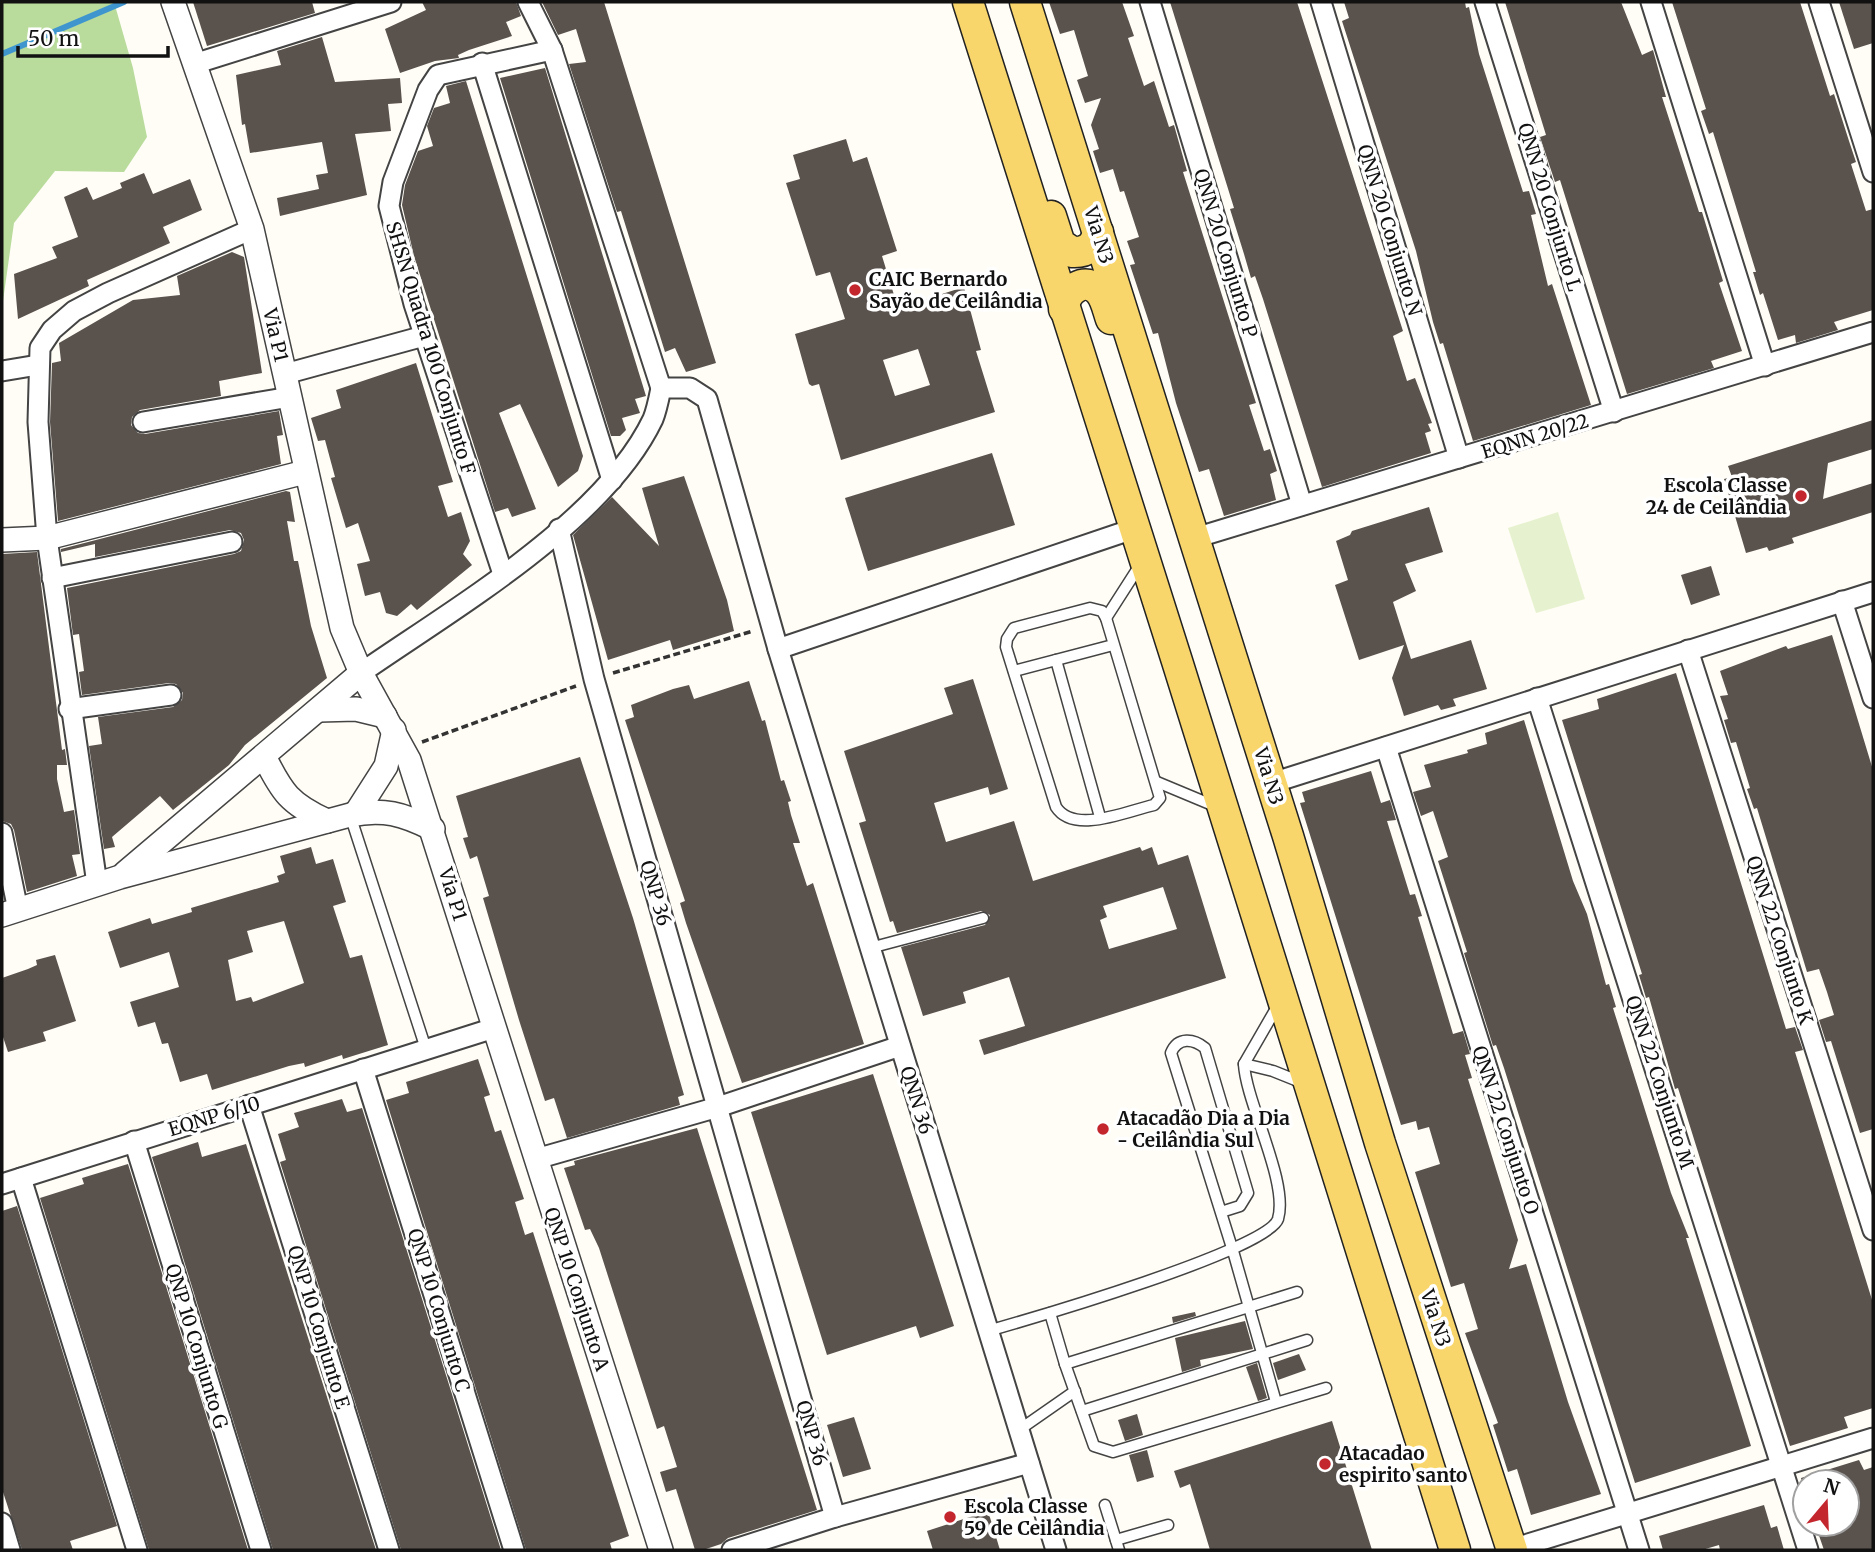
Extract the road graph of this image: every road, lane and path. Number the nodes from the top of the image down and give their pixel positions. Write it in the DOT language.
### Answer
graph roads {
  1 [pos="173,2"];
  2 [pos="391,2"];
  3 [pos="527,2"];
  4 [pos="968,2"];
  5 [pos="1025,2"];
  6 [pos="1150,2"];
  7 [pos="1321,2"];
  8 [pos="1485,2"];
  9 [pos="1651,2"];
  10 [pos="1819,2"];
  11 [pos="979,38"];
  12 [pos="552,50"];
  13 [pos="482,63"];
  14 [pos="194,64"];
  15 [pos="1873,172"];
  16 [pos="252,229"];
  17 [pos="1098,232"];
  18 [pos="1064,309"];
  19 [pos="1873,332"];
  20 [pos="424,336"];
  21 [pos="38,365"];
  22 [pos="1765,366"];
  23 [pos="2,371"];
  24 [pos="285,374"];
  25 [pos="662,388"];
  26 [pos="290,397"];
  27 [pos="1614,412"];
  28 [pos="143,422"];
  29 [pos="1460,458"];
  30 [pos="305,472"];
  31 [pos="612,480"];
  32 [pos="1303,505"];
  33 [pos="1191,527"];
  34 [pos="1136,528"];
  35 [pos="559,529"];
  36 [pos="47,538"];
  37 [pos="2,540"];
  38 [pos="232,542"];
  39 [pos="1145,556"];
  40 [pos="503,574"];
  41 [pos="52,578"];
  42 [pos="1873,592"];
  43 [pos="1842,601"];
  44 [pos="1106,618"];
  45 [pos="771,625"];
  46 [pos="1113,645"];
  47 [pos="778,649"];
  48 [pos="1688,650"];
  49 [pos="1056,660"];
  50 [pos="1014,671"];
  51 [pos="360,673"];
  52 [pos="594,679"];
  53 [pos="172,695"];
  54 [pos="1537,698"];
  55 [pos="1873,698"];
  56 [pos="69,709"];
  57 [pos="319,710"];
  58 [pos="398,739"];
  59 [pos="1385,747"];
  60 [pos="264,757"];
  61 [pos="1157,782"];
  62 [pos="1272,783"];
  63 [pos="1226,811"];
  64 [pos="353,814"];
  65 [pos="1100,817"];
  66 [pos="327,821"];
  67 [pos="433,828"];
  68 [pos="2,832"];
  69 [pos="120,877"];
  70 [pos="97,884"];
  71 [pos="10,913"];
  72 [pos="983,918"];
  73 [pos="1266,947"];
  74 [pos="870,948"];
  75 [pos="1282,998"];
  76 [pos="494,1028"];
  77 [pos="900,1046"];
  78 [pos="426,1049"];
  79 [pos="1244,1064"];
  80 [pos="363,1069"];
  81 [pos="1309,1087"];
  82 [pos="249,1105"];
  83 [pos="718,1107"];
  84 [pos="134,1141"];
  85 [pos="1380,1143"];
  86 [pos="536,1159"];
  87 [pos="11,1181"];
  88 [pos="1221,1212"];
  89 [pos="1350,1215"];
  90 [pos="1873,1230"];
  91 [pos="1233,1251"];
  92 [pos="1297,1292"];
  93 [pos="1249,1306"];
  94 [pos="1051,1313"];
  95 [pos="988,1331"];
  96 [pos="1307,1340"];
  97 [pos="1262,1354"];
  98 [pos="1065,1364"];
  99 [pos="1326,1388"];
  100 [pos="1075,1391"];
  101 [pos="1276,1402"];
  102 [pos="1082,1411"];
  103 [pos="1471,1426"];
  104 [pos="1019,1430"];
  105 [pos="1873,1438"];
  106 [pos="1029,1463"];
  107 [pos="1782,1466"];
  108 [pos="1105,1506"];
  109 [pos="1628,1513"];
  110 [pos="835,1517"];
  111 [pos="2,1523"];
  112 [pos="1168,1525"];
  113 [pos="1117,1545"];
  114 [pos="10,1550"];
  115 [pos="137,1550"];
  116 [pos="261,1550"];
  117 [pos="389,1550"];
  118 [pos="514,1550"];
  119 [pos="661,1550"];
  120 [pos="732,1550"];
  121 [pos="1056,1550"];
  122 [pos="1455,1550"];
  123 [pos="1512,1550"];
  124 [pos="1639,1550"];
  125 [pos="1808,1550"];
  1 -- 14 [label="street, Via P1"];
  2 -- 14 [label="street"];
  3 -- 12 [label="street"];
  4 -- 11 [label="main road"];
  5 -- 17 [label="main road, Via N3"];
  6 -- 32 [label="street, QNN 20 Conjunto P"];
  7 -- 29 [label="street, QNN 20 Conjunto N"];
  8 -- 27 [label="street, QNN 20 Conjunto L"];
  9 -- 22 [label="street"];
  10 -- 15 [label="street"];
  11 -- 17 [label="main road"];
  11 -- 18 [label="main road"];
  12 -- 13 [label="street, SHSN Quadra 100 Conjunto F"];
  12 -- 25 [label="street"];
  13 -- 20 [label="street, SHSN Quadra 100 Conjunto F"];
  13 -- 31 [label="street"];
  14 -- 16 [label="street, Via P1"];
  16 -- 21 [label="street"];
  16 -- 24 [label="street, Via P1"];
  17 -- 33 [label="main road, Via N3"];
  18 -- 33 [label="main road"];
  18 -- 34 [label="main road"];
  19 -- 22 [label="street, EQNN 20/22"];
  20 -- 24 [label="street"];
  20 -- 40 [label="street, SHSN Quadra 100 Conjunto F"];
  21 -- 23 [label="street"];
  21 -- 36 [label="street"];
  22 -- 27 [label="street, EQNN 20/22"];
  24 -- 26 [label="street, Via P1"];
  25 -- 31 [label="street"];
  25 -- 45 [label="street, QNN 36"];
  26 -- 28 [label="street"];
  26 -- 30 [label="street, Via P1"];
  27 -- 29 [label="street, EQNN 20/22"];
  29 -- 32 [label="street, EQNN 20/22"];
  30 -- 36 [label="street"];
  30 -- 51 [label="street, Via P1"];
  31 -- 35 [label="street"];
  32 -- 33 [label="street, EQNN 20/22"];
  33 -- 62 [label="main road, Via N3"];
  34 -- 39 [label="main road"];
  34 -- 47 [label="street"];
  35 -- 40 [label="street"];
  35 -- 52 [label="street, QNP 36"];
  36 -- 37 [label="street"];
  36 -- 41 [label="street"];
  38 -- 41 [label="street"];
  39 -- 44 [label="lane"];
  39 -- 63 [label="main road"];
  40 -- 51 [label="street"];
  41 -- 56 [label="street"];
  42 -- 43 [label="street"];
  43 -- 48 [label="street"];
  43 -- 55 [label="street"];
  44 -- 46 [label="lane"];
  44 -- 50 [label="lane"];
  45 -- 47 [label="street, QNN 36"];
  45 -- 52 [label="path"];
  46 -- 49 [label="lane"];
  46 -- 61 [label="lane"];
  47 -- 74 [label="street, QNN 36"];
  48 -- 54 [label="street"];
  48 -- 90 [label="street, QNN 22 Conjunto K"];
  49 -- 50 [label="lane"];
  49 -- 65 [label="lane"];
  50 -- 65 [label="lane"];
  51 -- 57 [label="street"];
  51 -- 58 [label="street, Via P1"];
  52 -- 58 [label="path"];
  52 -- 83 [label="street, QNP 36"];
  53 -- 56 [label="street"];
  54 -- 59 [label="street"];
  54 -- 107 [label="street, QNN 22 Conjunto M"];
  56 -- 70 [label="street"];
  57 -- 58 [label="street"];
  57 -- 60 [label="street"];
  58 -- 64 [label="street"];
  58 -- 67 [label="street, Via P1"];
  59 -- 62 [label="street"];
  59 -- 109 [label="street, QNN 22 Conjunto O"];
  60 -- 66 [label="street"];
  60 -- 69 [label="street"];
  61 -- 63 [label="lane"];
  61 -- 65 [label="lane"];
  62 -- 85 [label="main road, Via N3"];
  63 -- 73 [label="main road"];
  64 -- 66 [label="street"];
  64 -- 67 [label="street"];
  64 -- 78 [label="lane"];
  66 -- 69 [label="street"];
  67 -- 76 [label="street, Via P1"];
  68 -- 71 [label="street"];
  69 -- 70 [label="street"];
  70 -- 71 [label="street"];
  72 -- 74 [label="lane"];
  73 -- 75 [label="main road"];
  73 -- 85 [label="main road"];
  74 -- 77 [label="street, QNN 36"];
  75 -- 79 [label="lane"];
  75 -- 81 [label="main road"];
  76 -- 78 [label="street, EQNP 6/10"];
  76 -- 86 [label="street, QNP 10 Conjunto A"];
  77 -- 83 [label="street"];
  77 -- 95 [label="street, QNN 36"];
  78 -- 80 [label="street, EQNP 6/10"];
  79 -- 81 [label="lane"];
  79 -- 91 [label="lane"];
  80 -- 82 [label="street, EQNP 6/10"];
  80 -- 118 [label="street, QNP 10 Conjunto C"];
  81 -- 89 [label="main road"];
  82 -- 84 [label="street, EQNP 6/10"];
  82 -- 117 [label="street, QNP 10 Conjunto E"];
  83 -- 86 [label="street"];
  83 -- 110 [label="street, QNP 36"];
  84 -- 87 [label="street, EQNP 6/10"];
  84 -- 116 [label="street, QNP 10 Conjunto G"];
  85 -- 103 [label="main road, Via N3"];
  86 -- 119 [label="street, QNP 10 Conjunto A"];
  87 -- 115 [label="street"];
  88 -- 88 [label="lane"];
  88 -- 91 [label="lane"];
  89 -- 103 [label="main road"];
  89 -- 122 [label="main road"];
  91 -- 93 [label="lane"];
  91 -- 94 [label="lane"];
  92 -- 93 [label="lane"];
  93 -- 97 [label="lane"];
  93 -- 98 [label="lane"];
  94 -- 95 [label="lane"];
  94 -- 98 [label="lane"];
  95 -- 104 [label="street, QNN 36"];
  96 -- 97 [label="lane"];
  97 -- 101 [label="lane"];
  97 -- 102 [label="lane"];
  98 -- 100 [label="lane"];
  99 -- 101 [label="lane"];
  100 -- 102 [label="lane"];
  100 -- 104 [label="lane"];
  101 -- 102 [label="lane"];
  103 -- 123 [label="main road, Via N3"];
  104 -- 106 [label="street, QNN 36"];
  105 -- 107 [label="street"];
  106 -- 110 [label="street"];
  106 -- 121 [label="street, QNN 36"];
  107 -- 109 [label="street"];
  107 -- 125 [label="street, QNN 22 Conjunto M"];
  108 -- 113 [label="lane"];
  109 -- 123 [label="street"];
  109 -- 124 [label="street, QNN 22 Conjunto O"];
  110 -- 120 [label="street"];
  111 -- 114 [label="street"];
  112 -- 113 [label="lane"];
}
